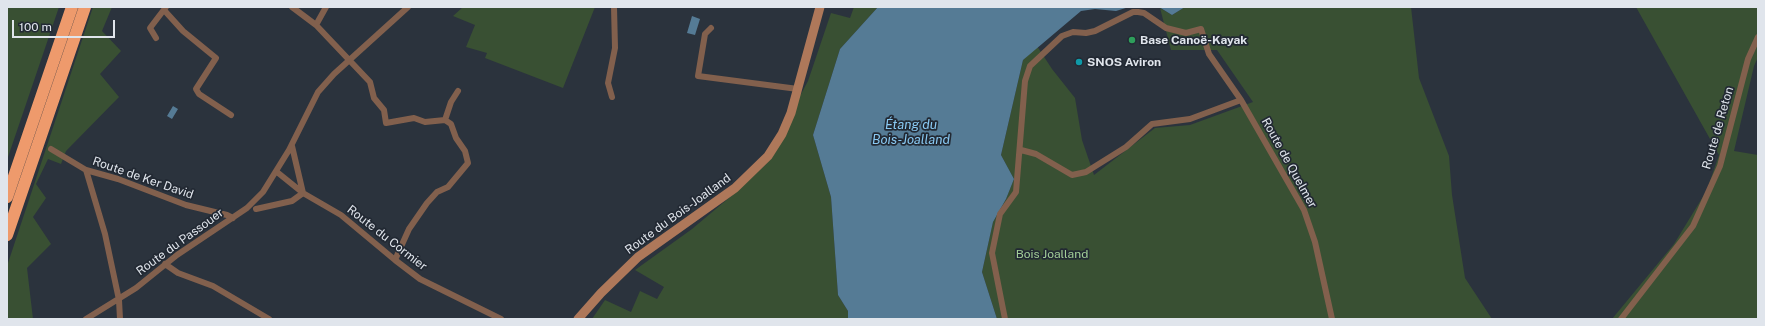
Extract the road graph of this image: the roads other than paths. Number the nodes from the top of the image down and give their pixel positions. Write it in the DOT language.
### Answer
graph roads {
  1 [pos="72,7"];
  2 [pos="85,7"];
  3 [pos="292,7"];
  4 [pos="326,7"];
  5 [pos="408,7"];
  6 [pos="614,7"];
  7 [pos="820,7"];
  8 [pos="825,7"];
  9 [pos="165,9"];
  10 [pos="316,24"];
  11 [pos="711,28"];
  12 [pos="1758,36"];
  13 [pos="156,38"];
  14 [pos="806,58"];
  15 [pos="350,60"];
  16 [pos="798,89"];
  17 [pos="458,91"];
  18 [pos="612,98"];
  19 [pos="1241,100"];
  20 [pos="231,115"];
  21 [pos="445,120"];
  22 [pos="292,146"];
  23 [pos="51,149"];
  24 [pos="1021,150"];
  25 [pos="86,170"];
  26 [pos="277,172"];
  27 [pos="303,193"];
  28 [pos="7,196"];
  29 [pos="256,209"];
  30 [pos="233,218"];
  31 [pos="7,235"];
  32 [pos="395,260"];
  33 [pos="165,264"];
  34 [pos="119,300"];
  35 [pos="579,318"];
  36 [pos="86,319"];
  37 [pos="120,319"];
  38 [pos="269,319"];
  39 [pos="501,319"];
  40 [pos="1005,319"];
  41 [pos="1332,319"];
  42 [pos="1621,319"];
  1 -- 28 [label="highway"];
  2 -- 31 [label="highway"];
  3 -- 10 [label="street"];
  4 -- 10 [label="street"];
  5 -- 15 [label="street, Route du Passouer"];
  6 -- 18 [label="street"];
  7 -- 14 [label="street, Route du Bois-Joalland"];
  8 -- 14 [label="street, Route du Bois-Joalland"];
  9 -- 13 [label="street"];
  9 -- 20 [label="street"];
  10 -- 15 [label="street"];
  11 -- 16 [label="street"];
  12 -- 42 [label="street, Route de Reton"];
  14 -- 16 [label="street, Route du Bois-Joalland"];
  15 -- 21 [label="street"];
  15 -- 22 [label="street, Route du Passouer"];
  16 -- 35 [label="street, Route du Bois-Joalland"];
  17 -- 21 [label="street"];
  19 -- 24 [label="street"];
  19 -- 24 [label="street, Route de Quelmer"];
  19 -- 41 [label="street, Route de Quelmer"];
  21 -- 32 [label="street"];
  22 -- 26 [label="street, Route du Passouer"];
  22 -- 27 [label="street"];
  23 -- 25 [label="street, Route de Ker David"];
  24 -- 40 [label="street"];
  25 -- 30 [label="street, Route de Ker David"];
  25 -- 34 [label="street"];
  26 -- 27 [label="street, Route du Cormier"];
  26 -- 30 [label="street, Route du Passouer"];
  27 -- 29 [label="street"];
  27 -- 32 [label="street, Route du Cormier"];
  30 -- 33 [label="street, Route du Passouer"];
  32 -- 39 [label="street, Route du Cormier"];
  33 -- 34 [label="street, Route du Passouer"];
  33 -- 38 [label="street"];
  34 -- 36 [label="street, Route du Passouer"];
  34 -- 37 [label="street"];
}
